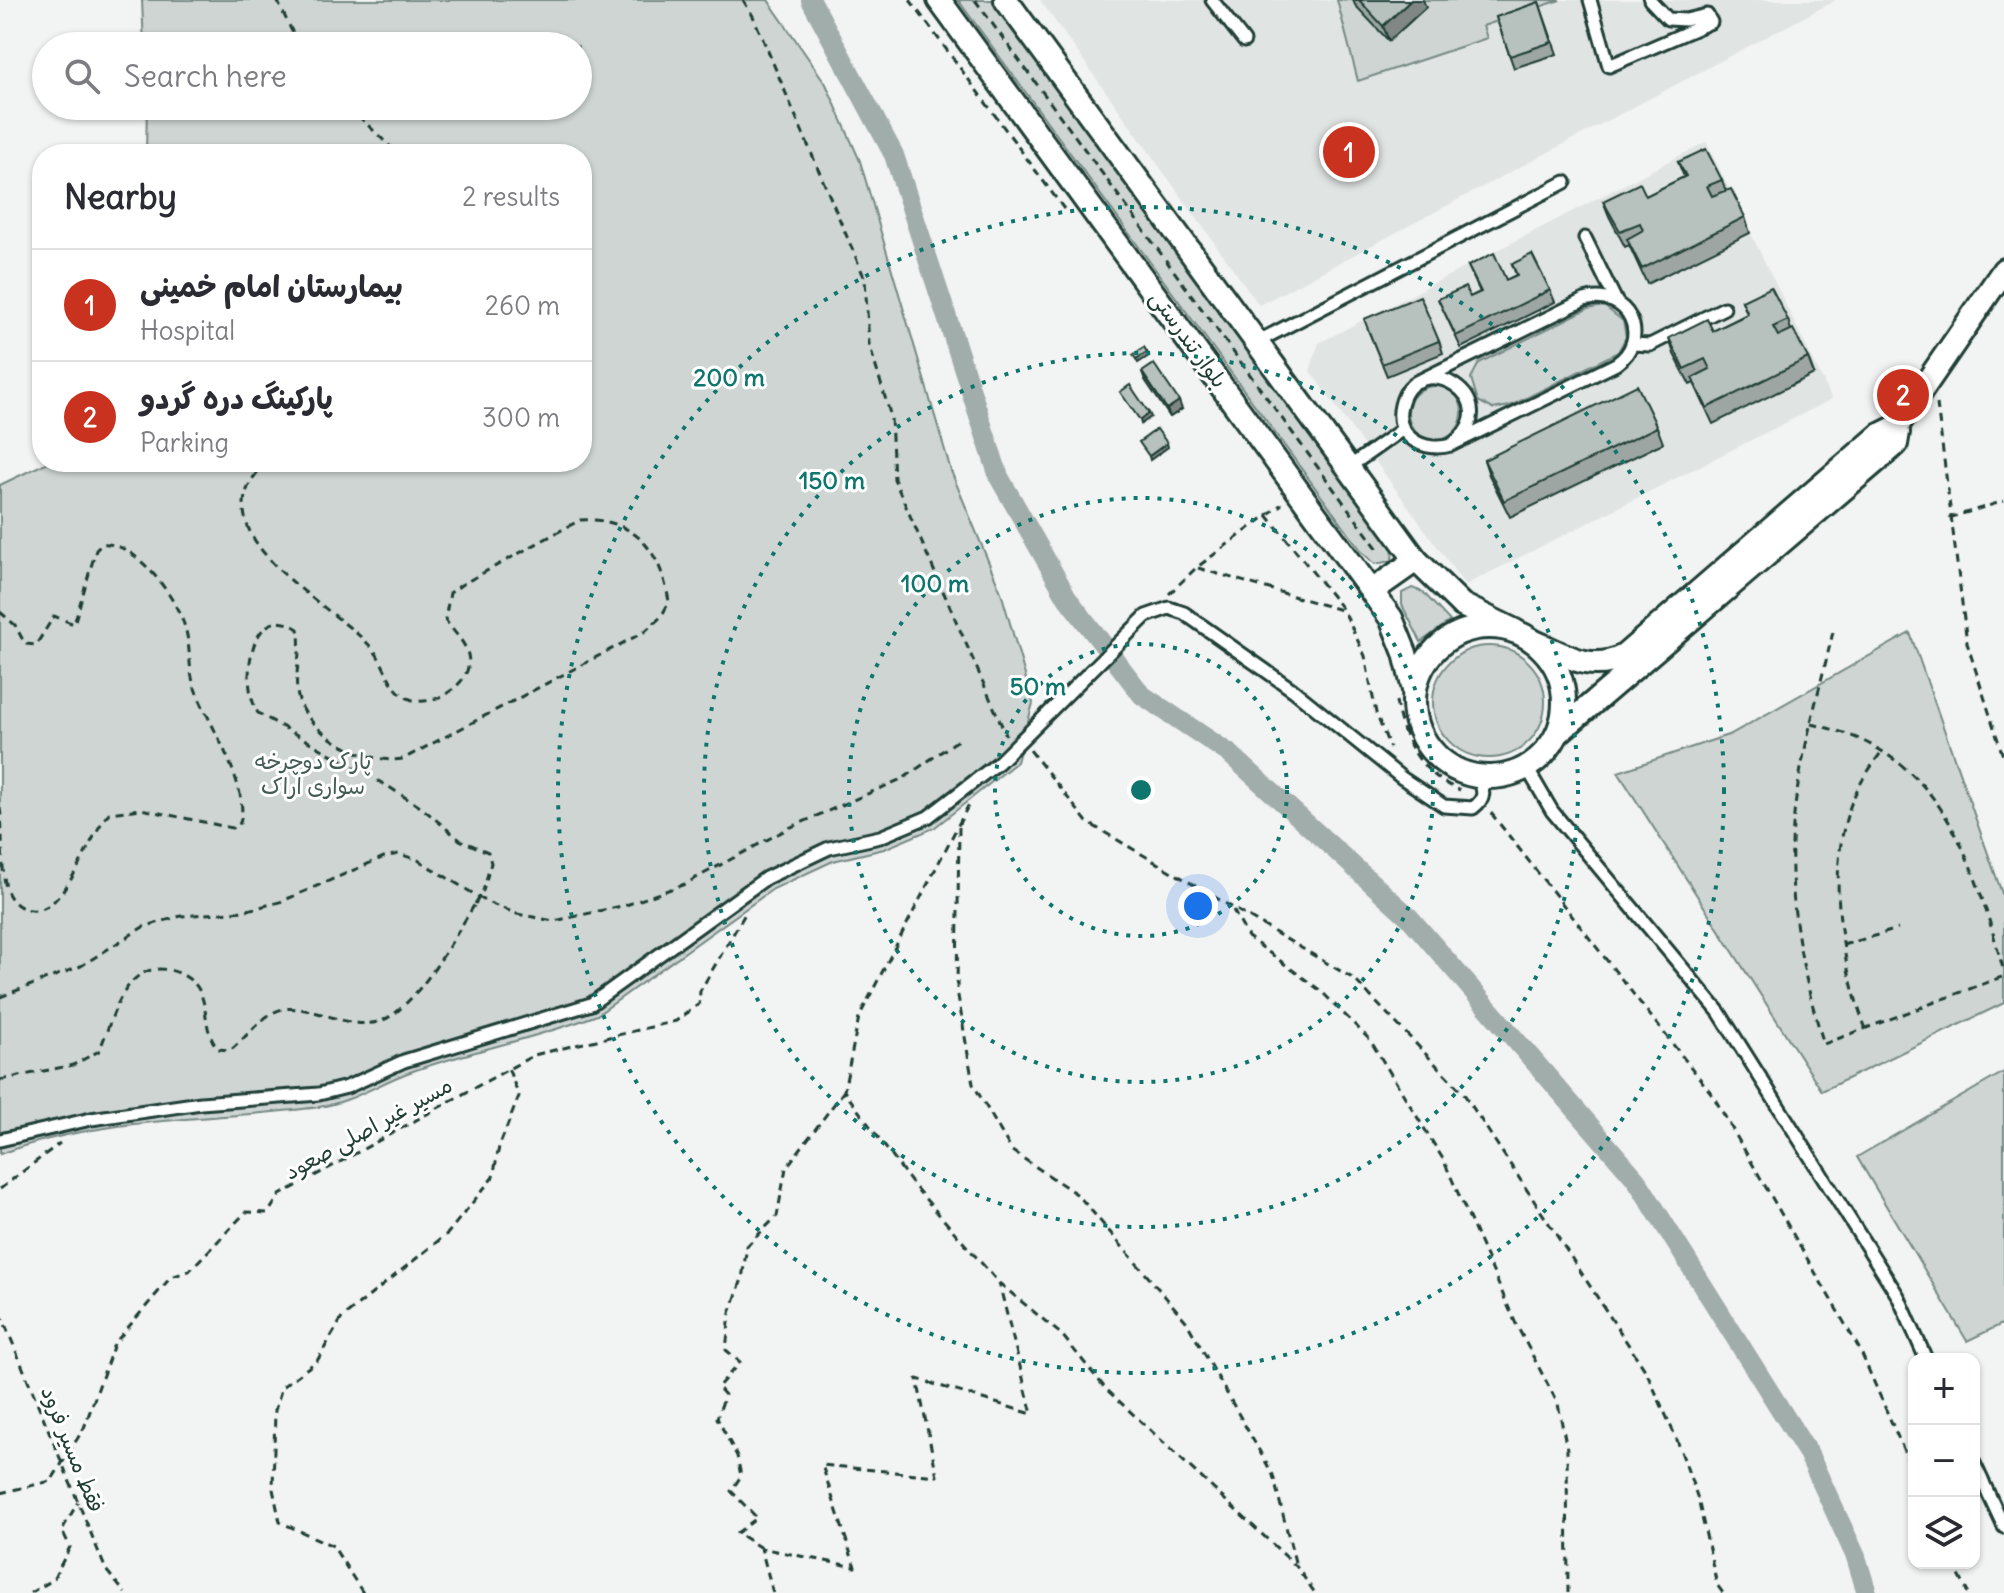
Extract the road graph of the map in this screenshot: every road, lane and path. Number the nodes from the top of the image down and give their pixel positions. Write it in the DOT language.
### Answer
graph roads {
  1 [pos="277,0"];
  2 [pos="743,0"];
  3 [pos="939,0"];
  4 [pos="975,0"];
  5 [pos="1006,0"];
  6 [pos="1212,0"];
  7 [pos="1590,0"];
  8 [pos="1650,0"];
  9 [pos="292,32"];
  10 [pos="1244,41"];
  11 [pos="363,120"];
  12 [pos="388,144"];
  13 [pos="1565,182"];
  14 [pos="1585,238"];
  15 [pos="2004,270"];
  16 [pos="1616,301"];
  17 [pos="1724,308"];
  18 [pos="1257,342"];
  19 [pos="1633,344"];
  20 [pos="1934,377"];
  21 [pos="1419,381"];
  22 [pos="1403,429"];
  23 [pos="1451,445"];
  24 [pos="1349,467"];
  25 [pos="259,472"];
  26 [pos="2004,501"];
  27 [pos="1949,518"];
  28 [pos="1400,537"];
  29 [pos="1380,552"];
  30 [pos="1416,560"];
  31 [pos="1196,568"];
  32 [pos="1356,569"];
  33 [pos="1372,591"];
  34 [pos="1344,611"];
  35 [pos="0,612"];
  36 [pos="1146,616"];
  37 [pos="1515,631"];
  38 [pos="1833,632"];
  39 [pos="1537,643"];
  40 [pos="1630,662"];
  41 [pos="1405,690"];
  42 [pos="1811,724"];
  43 [pos="1559,732"];
  44 [pos="1024,737"];
  45 [pos="958,740"];
  46 [pos="1882,751"];
  47 [pos="1008,754"];
  48 [pos="2004,759"];
  49 [pos="1527,768"];
  50 [pos="984,774"];
  51 [pos="1402,778"];
  52 [pos="1479,778"];
  53 [pos="1482,801"];
  54 [pos="0,808"];
  55 [pos="959,824"];
  56 [pos="766,878"];
  57 [pos="1231,907"];
  58 [pos="1898,929"];
  59 [pos="1843,945"];
  60 [pos="2004,974"];
  61 [pos="0,997"];
  62 [pos="1866,1029"];
  63 [pos="508,1068"];
  64 [pos="0,1080"];
  65 [pos="844,1091"];
  66 [pos="91,1119"];
  67 [pos="0,1140"];
  68 [pos="0,1189"];
  69 [pos="999,1283"];
  70 [pos="0,1312"];
  71 [pos="1923,1353"];
  72 [pos="1908,1460"];
  73 [pos="62,1464"];
  74 [pos="1980,1476"];
  75 [pos="0,1493"];
  76 [pos="78,1502"];
  77 [pos="2004,1527"];
  78 [pos="761,1548"];
  79 [pos="1296,1566"];
  80 [pos="1956,1569"];
  81 [pos="30,1593"];
  82 [pos="125,1593"];
  83 [pos="363,1593"];
  84 [pos="773,1593"];
  85 [pos="1315,1593"];
  86 [pos="1568,1593"];
  87 [pos="1723,1593"];
  88 [pos="1968,1593"];
  1 -- 9 [label="path"];
  2 -- 47 [label="path"];
  3 -- 32 [label="street, بلوار تندرستی"];
  4 -- 29 [label="path"];
  5 -- 18 [label="street"];
  6 -- 10 [label="lane"];
  7 -- 8 [label="lane"];
  11 -- 12 [label="path"];
  13 -- 18 [label="lane"];
  14 -- 16 [label="lane"];
  15 -- 20 [label="street"];
  16 -- 19 [label="lane"];
  16 -- 21 [label="lane"];
  17 -- 19 [label="lane"];
  18 -- 24 [label="street"];
  19 -- 23 [label="lane"];
  20 -- 27 [label="path"];
  20 -- 40 [label="street"];
  21 -- 22 [label="lane"];
  21 -- 23 [label="lane"];
  22 -- 23 [label="lane"];
  22 -- 24 [label="lane"];
  24 -- 28 [label="street"];
  25 -- 64 [label="path, bridge"];
  26 -- 27 [label="path"];
  27 -- 48 [label="path"];
  28 -- 29 [label="path"];
  28 -- 30 [label="street"];
  29 -- 32 [label="path"];
  30 -- 33 [label="street"];
  30 -- 37 [label="street"];
  31 -- 34 [label="path"];
  31 -- 34 [label="path"];
  31 -- 36 [label="path"];
  32 -- 33 [label="street, بلوار تندرستی"];
  33 -- 41 [label="street, بلوار تندرستی"];
  34 -- 51 [label="path"];
  35 -- 54 [label="path"];
  36 -- 44 [label="lane"];
  36 -- 51 [label="lane"];
  37 -- 39 [label="street"];
  37 -- 41 [label="street"];
  38 -- 42 [label="path"];
  39 -- 40 [label="street"];
  39 -- 43 [label="street"];
  40 -- 43 [label="street"];
  41 -- 52 [label="street"];
  41 -- 53 [label="path"];
  42 -- 46 [label="path"];
  42 -- 62 [label="path"];
  43 -- 49 [label="street"];
  44 -- 47 [label="lane"];
  44 -- 57 [label="path"];
  45 -- 61 [label="path"];
  46 -- 59 [label="path"];
  46 -- 60 [label="path"];
  47 -- 50 [label="lane"];
  49 -- 52 [label="street"];
  49 -- 71 [label="lane"];
  50 -- 55 [label="path"];
  50 -- 56 [label="lane"];
  51 -- 53 [label="lane"];
  52 -- 53 [label="lane"];
  53 -- 72 [label="path"];
  55 -- 65 [label="path"];
  55 -- 79 [label="path"];
  56 -- 63 [label="path, مسیر غیر اصلی صعود"];
  56 -- 66 [label="lane"];
  57 -- 86 [label="path"];
  57 -- 87 [label="path"];
  58 -- 59 [label="path"];
  59 -- 62 [label="path"];
  60 -- 62 [label="path"];
  63 -- 73 [label="path, مسیر غیر اصلی صعود"];
  63 -- 83 [label="path"];
  65 -- 69 [label="path"];
  65 -- 78 [label="path"];
  66 -- 67 [label="lane"];
  66 -- 68 [label="path"];
  69 -- 78 [label="path"];
  69 -- 79 [label="path"];
  70 -- 73 [label="path, فقط مسیر فرود"];
  73 -- 75 [label="path, مسیر غیر اصلی صعود"];
  73 -- 76 [label="path, فقط مسیر فرود"];
  74 -- 77 [label="lane"];
  76 -- 81 [label="path"];
  76 -- 82 [label="path, فقط مسیر فرود"];
  78 -- 84 [label="path"];
  79 -- 85 [label="path"];
  80 -- 88 [label="path"];
}
